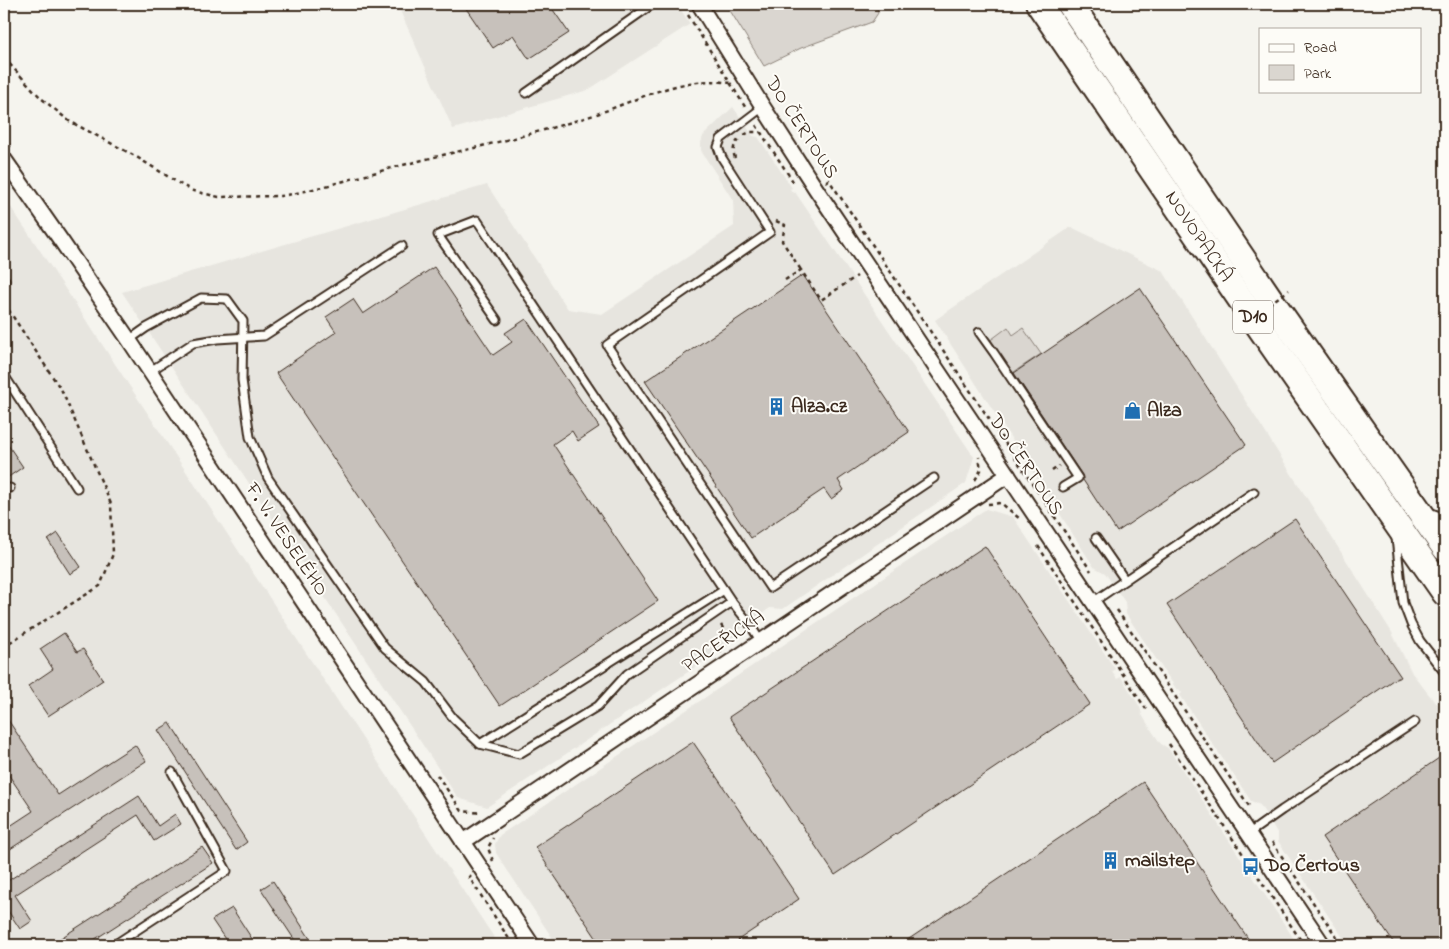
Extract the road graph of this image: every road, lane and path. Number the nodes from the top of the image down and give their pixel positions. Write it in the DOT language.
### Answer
graph roads {
  1 [pos="653,4"];
  2 [pos="699,4"];
  3 [pos="1039,4"];
  4 [pos="1070,4"];
  5 [pos="4,57"];
  6 [pos="730,83"];
  7 [pos="526,93"];
  8 [pos="763,107"];
  9 [pos="761,132"];
  10 [pos="4,159"];
  11 [pos="737,162"];
  12 [pos="816,188"];
  13 [pos="771,214"];
  14 [pos="402,246"];
  15 [pos="801,270"];
  16 [pos="857,276"];
  17 [pos="785,280"];
  18 [pos="1289,290"];
  19 [pos="497,320"];
  20 [pos="1236,327"];
  21 [pos="979,332"];
  22 [pos="242,338"];
  23 [pos="128,340"];
  24 [pos="149,372"];
  25 [pos="4,375"];
  26 [pos="1008,475"];
  27 [pos="934,478"];
  28 [pos="1063,487"];
  29 [pos="77,488"];
  30 [pos="1254,492"];
  31 [pos="988,504"];
  32 [pos="1415,506"];
  33 [pos="1445,518"];
  34 [pos="1394,520"];
  35 [pos="1024,525"];
  36 [pos="1096,538"];
  37 [pos="1034,541"];
  38 [pos="1445,548"];
  39 [pos="1091,571"];
  40 [pos="1125,580"];
  41 [pos="724,590"];
  42 [pos="1445,593"];
  43 [pos="732,602"];
  44 [pos="1093,602"];
  45 [pos="1117,610"];
  46 [pos="761,642"];
  47 [pos="1445,673"];
  48 [pos="1146,709"];
  49 [pos="1415,722"];
  50 [pos="480,744"];
  51 [pos="1169,744"];
  52 [pos="172,772"];
  53 [pos="1249,806"];
  54 [pos="497,832"];
  55 [pos="1248,834"];
  56 [pos="464,842"];
  57 [pos="1272,842"];
  58 [pos="498,868"];
  59 [pos="538,941"];
  60 [pos="114,945"];
  61 [pos="549,945"];
  62 [pos="1304,945"];
  63 [pos="1323,945"];
  64 [pos="1342,945"];
  1 -- 7 [label="lane"];
  2 -- 8 [label="street, DO ČERTOUS"];
  3 -- 34 [label="highway, NOVOPACKÁ / D10"];
  4 -- 32 [label="highway, NOVOPACKÁ / D10"];
  5 -- 6 [label="path"];
  8 -- 12 [label="street, DO ČERTOUS"];
  8 -- 27 [label="lane"];
  9 -- 11 [label="path"];
  10 -- 23 [label="street, F. V. VESELÉHO"];
  12 -- 26 [label="street, DO ČERTOUS"];
  12 -- 39 [label="path"];
  13 -- 15 [label="path"];
  14 -- 22 [label="lane"];
  15 -- 16 [label="path"];
  15 -- 17 [label="path"];
  18 -- 20 [label="path, bridge"];
  19 -- 41 [label="lane"];
  21 -- 28 [label="lane"];
  22 -- 23 [label="lane"];
  22 -- 24 [label="lane"];
  22 -- 50 [label="lane"];
  23 -- 24 [label="street, F. V. VESELÉHO"];
  24 -- 56 [label="street, F. V. VESELÉHO"];
  25 -- 29 [label="lane"];
  26 -- 44 [label="street, DO ČERTOUS"];
  26 -- 46 [label="street, PACEŘICKÁ"];
  30 -- 40 [label="lane"];
  31 -- 35 [label="path"];
  32 -- 33 [label="lane"];
  32 -- 38 [label="highway, NOVOPACKÁ / D10"];
  34 -- 42 [label="highway, NOVOPACKÁ / D10"];
  34 -- 47 [label="lane"];
  36 -- 40 [label="lane"];
  37 -- 48 [label="path"];
  40 -- 44 [label="lane"];
  41 -- 43 [label="lane"];
  41 -- 50 [label="lane"];
  43 -- 46 [label="lane"];
  43 -- 50 [label="lane"];
  44 -- 55 [label="street, DO ČERTOUS"];
  45 -- 53 [label="path"];
  46 -- 56 [label="street, PACEŘICKÁ"];
  49 -- 55 [label="lane"];
  51 -- 62 [label="path"];
  52 -- 60 [label="lane"];
  54 -- 58 [label="path"];
  55 -- 63 [label="street, DO ČERTOUS"];
  56 -- 59 [label="street, F. V. VESELÉHO"];
  57 -- 64 [label="path"];
  59 -- 61 [label="path"];
}
